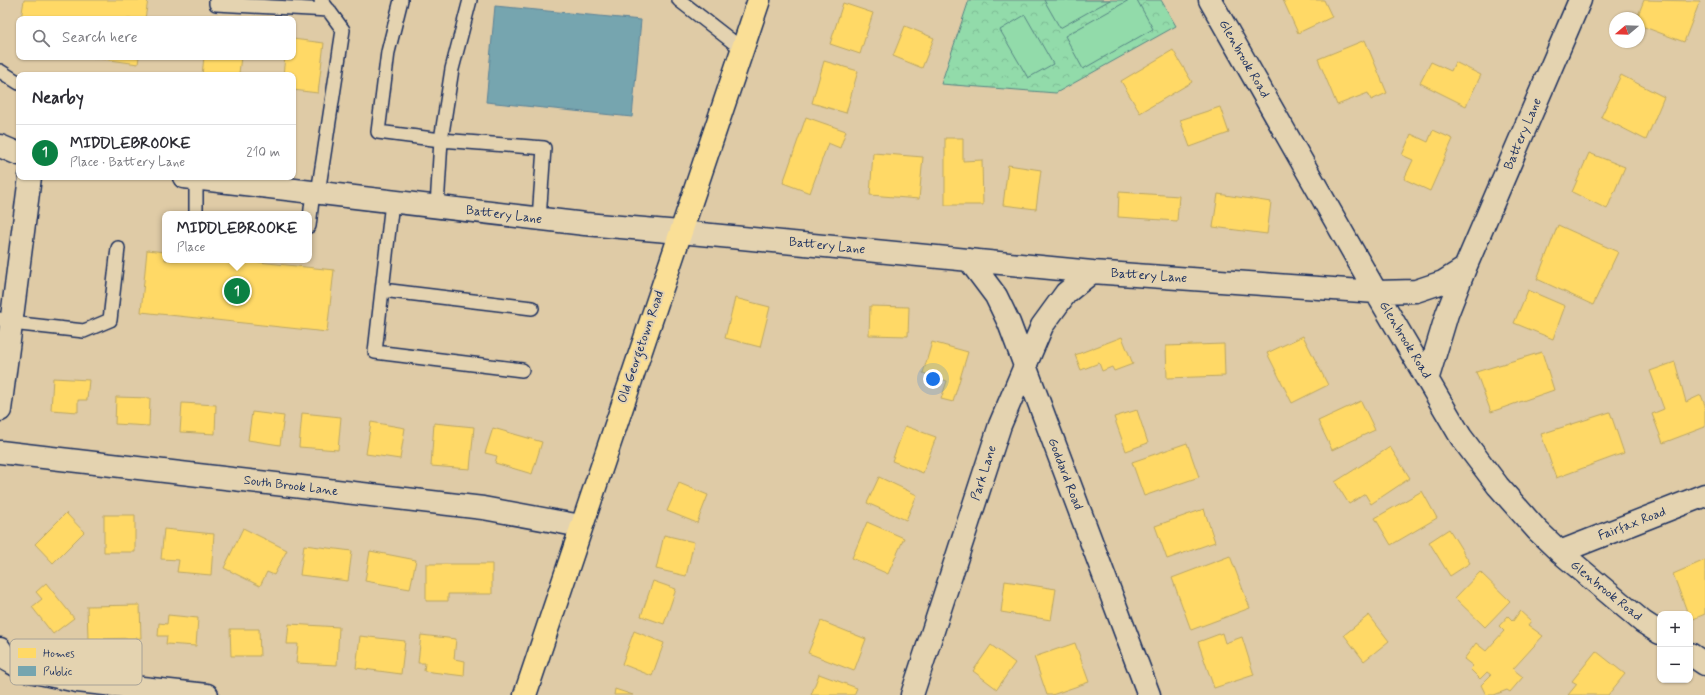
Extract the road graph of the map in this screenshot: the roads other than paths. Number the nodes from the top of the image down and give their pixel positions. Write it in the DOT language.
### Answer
graph roads {
  1 [pos="216,0"];
  2 [pos="401,0"];
  3 [pos="470,0"];
  4 [pos="680,0"];
  5 [pos="759,0"];
  6 [pos="1210,0"];
  7 [pos="1580,0"];
  8 [pos="325,5"];
  9 [pos="742,49"];
  10 [pos="0,71"];
  11 [pos="16,81"];
  12 [pos="441,140"];
  13 [pos="0,146"];
  14 [pos="16,153"];
  15 [pos="30,180"];
  16 [pos="190,180"];
  17 [pos="208,180"];
  18 [pos="315,192"];
  19 [pos="392,202"];
  20 [pos="437,207"];
  21 [pos="196,211"];
  22 [pos="312,211"];
  23 [pos="539,219"];
  24 [pos="680,232"];
  25 [pos="118,248"];
  26 [pos="969,260"];
  27 [pos="1465,268"];
  28 [pos="1092,272"];
  29 [pos="382,290"];
  30 [pos="1376,292"];
  31 [pos="532,308"];
  32 [pos="6,321"];
  33 [pos="1025,368"];
  34 [pos="522,370"];
  35 [pos="1428,377"];
  36 [pos="0,410"];
  37 [pos="0,452"];
  38 [pos="1705,495"];
  39 [pos="581,526"];
  40 [pos="1560,552"];
  41 [pos="1657,631"];
  42 [pos="0,649"];
  43 [pos="1693,656"];
  44 [pos="10,662"];
  45 [pos="1705,664"];
  46 [pos="114,685"];
  47 [pos="207,695"];
  48 [pos="525,695"];
  49 [pos="912,695"];
  50 [pos="1149,695"];
  1 -- 8 [label="lane"];
  2 -- 12 [label="lane"];
  3 -- 12 [label="lane"];
  4 -- 9 [label="lane"];
  5 -- 9 [label="main road, Old Georgetown Road"];
  6 -- 30 [label="street, Glenbrook Road"];
  7 -- 27 [label="street, Battery Lane"];
  8 -- 18 [label="lane"];
  9 -- 24 [label="main road, Old Georgetown Road"];
  10 -- 11 [label="lane"];
  12 -- 20 [label="lane"];
  12 -- 23 [label="lane"];
  13 -- 14 [label="street"];
  15 -- 32 [label="street"];
  16 -- 21 [label="lane"];
  17 -- 18 [label="street, Battery Lane"];
  18 -- 19 [label="street, Battery Lane"];
  18 -- 22 [label="lane"];
  19 -- 20 [label="street, Battery Lane"];
  19 -- 29 [label="lane"];
  20 -- 23 [label="street, Battery Lane"];
  23 -- 24 [label="street, Battery Lane"];
  24 -- 26 [label="street, Battery Lane"];
  24 -- 39 [label="main road, Old Georgetown Road"];
  25 -- 32 [label="lane"];
  26 -- 28 [label="street, Battery Lane"];
  26 -- 33 [label="street, Goddard Road"];
  27 -- 30 [label="street, Battery Lane"];
  27 -- 35 [label="street, Battery Lane"];
  28 -- 30 [label="street, Battery Lane"];
  28 -- 33 [label="street, Park Lane"];
  29 -- 31 [label="lane"];
  29 -- 34 [label="lane"];
  30 -- 35 [label="street, Glenbrook Road"];
  32 -- 36 [label="street"];
  33 -- 49 [label="street, Park Lane"];
  33 -- 50 [label="street, Goddard Road"];
  35 -- 40 [label="street, Glenbrook Road"];
  37 -- 39 [label="street, South Brook Lane"];
  38 -- 40 [label="street, Fairfax Road"];
  39 -- 48 [label="main road, Old Georgetown Road"];
  40 -- 41 [label="street, Glenbrook Road"];
  42 -- 44 [label="street"];
  43 -- 45 [label="street"];
  46 -- 47 [label="street"];
}
